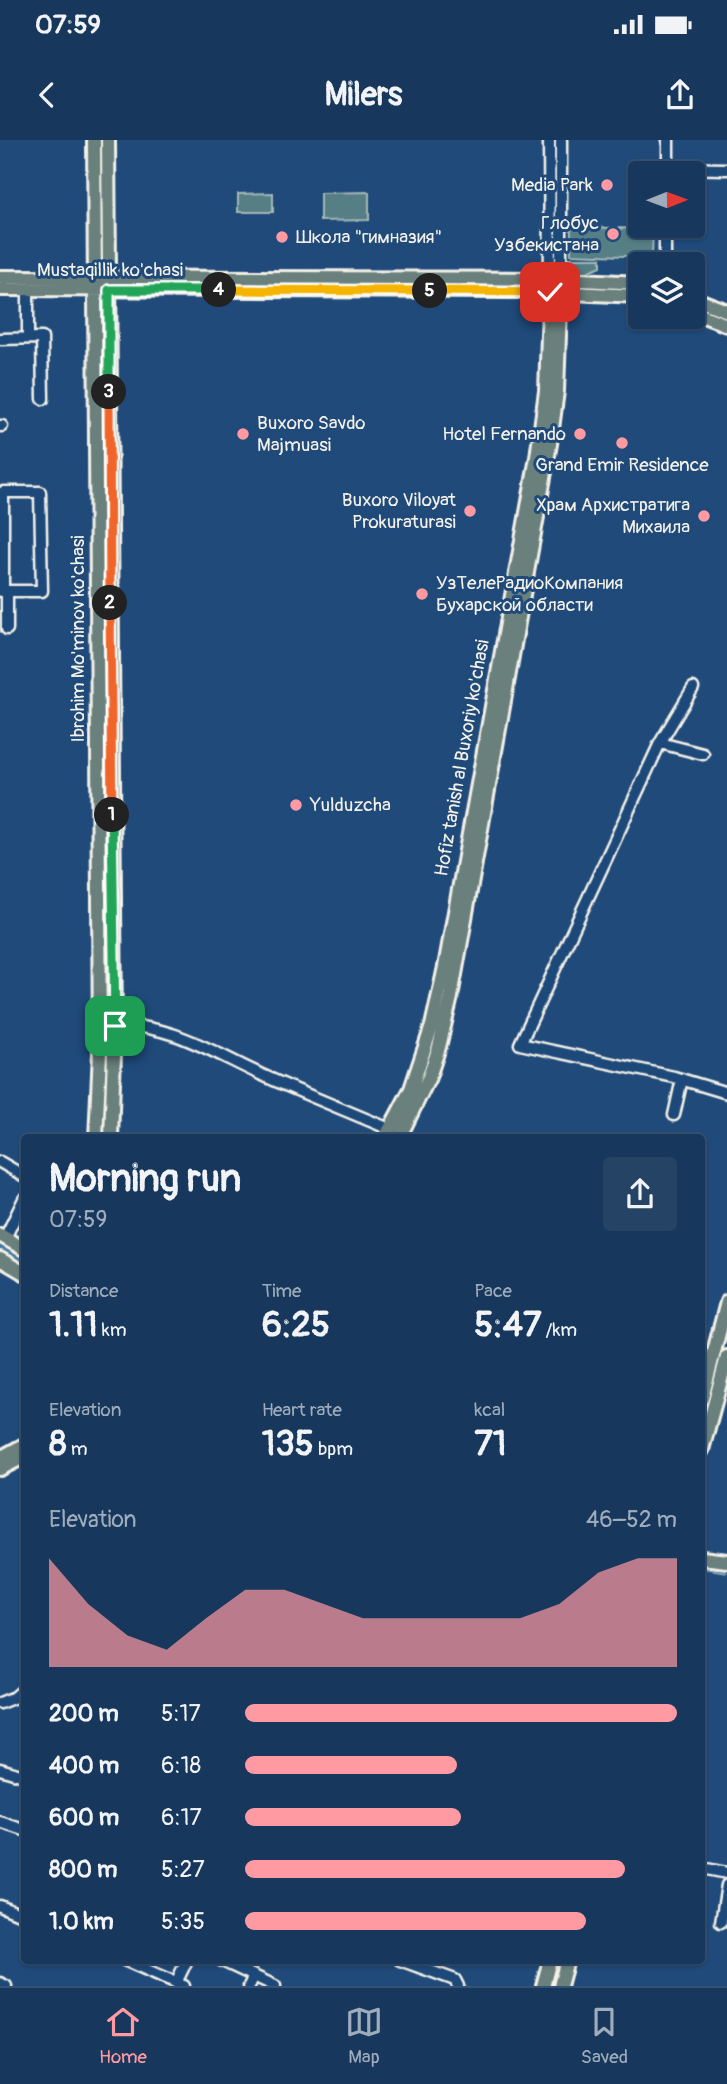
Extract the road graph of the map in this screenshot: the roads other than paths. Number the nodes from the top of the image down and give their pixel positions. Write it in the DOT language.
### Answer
graph roads {
  1 [pos="94,140"];
  2 [pos="108,140"];
  3 [pos="549,140"];
  4 [pos="561,140"];
  5 [pos="668,140"];
  6 [pos="668,161"];
  7 [pos="727,169"];
  8 [pos="705,170"];
  9 [pos="0,277"];
  10 [pos="628,283"];
  11 [pos="94,284"];
  12 [pos="109,284"];
  13 [pos="556,285"];
  14 [pos="0,289"];
  15 [pos="28,289"];
  16 [pos="628,294"];
  17 [pos="705,303"];
  18 [pos="727,311"];
  19 [pos="705,317"];
  20 [pos="727,325"];
  21 [pos="28,338"];
  22 [pos="0,339"];
  23 [pos="43,400"];
  24 [pos="4,591"];
  25 [pos="7,629"];
  26 [pos="693,688"];
  27 [pos="660,743"];
  28 [pos="703,754"];
  29 [pos="115,1026"];
  30 [pos="100,1052"];
  31 [pos="114,1052"];
  32 [pos="682,1079"];
  33 [pos="727,1093"];
  34 [pos="674,1115"];
  35 [pos="96,1134"];
  36 [pos="111,1134"];
  37 [pos="393,1134"];
  38 [pos="0,1162"];
  39 [pos="21,1174"];
  40 [pos="21,1204"];
  41 [pos="3,1236"];
  42 [pos="21,1247"];
  43 [pos="0,1259"];
  44 [pos="21,1271"];
  45 [pos="727,1302"];
  46 [pos="727,1357"];
  47 [pos="705,1386"];
  48 [pos="705,1439"];
  49 [pos="21,1446"];
  50 [pos="0,1458"];
  51 [pos="21,1458"];
  52 [pos="0,1469"];
  53 [pos="705,1558"];
  54 [pos="727,1562"];
  55 [pos="21,1692"];
  56 [pos="0,1703"];
  57 [pos="0,1771"];
  58 [pos="21,1775"];
  59 [pos="0,1822"];
  60 [pos="21,1829"];
  61 [pos="705,1869"];
  62 [pos="727,1873"];
  63 [pos="727,1885"];
  64 [pos="0,1906"];
  65 [pos="21,1915"];
  66 [pos="721,1922"];
  67 [pos="133,1964"];
  68 [pos="186,1964"];
  69 [pos="228,1964"];
  70 [pos="412,1964"];
  71 [pos="549,1964"];
  72 [pos="566,1964"];
  73 [pos="254,1976"];
  74 [pos="0,1983"];
  75 [pos="180,1984"];
  76 [pos="6,1986"];
  77 [pos="249,1986"];
  78 [pos="275,1986"];
  79 [pos="458,1986"];
  80 [pos="543,1986"];
  81 [pos="560,1986"];
  1 -- 11 [label="main road, Ibrohim Mo'minov ko'chasi"];
  2 -- 12 [label="main road, Ibrohim Mo'minov ko'chasi"];
  3 -- 13 [label="street"];
  4 -- 13 [label="street"];
  5 -- 6 [label="street"];
  7 -- 8 [label="street"];
  9 -- 11 [label="main road, Mustaqillik ko'chasi"];
  10 -- 13 [label="main road, Mustaqillik ko'chasi"];
  11 -- 12 [label="main road, Mustaqillik ko'chasi"];
  11 -- 15 [label="main road, Mustaqillik ko'chasi"];
  11 -- 30 [label="main road, Ibrohim Mo'minov ko'chasi"];
  12 -- 13 [label="main road, Mustaqillik ko'chasi"];
  12 -- 29 [label="main road, Ibrohim Mo'minov ko'chasi"];
  13 -- 16 [label="main road, Mustaqillik ko'chasi"];
  13 -- 37 [label="main road, Hofiz tanish al Buxoriy ko'chasi"];
  14 -- 15 [label="main road, Mustaqillik ko'chasi"];
  15 -- 21 [label="street"];
  17 -- 18 [label="main road"];
  19 -- 20 [label="main road"];
  21 -- 22 [label="street"];
  21 -- 23 [label="street"];
  24 -- 24 [label="street"];
  24 -- 25 [label="street"];
  26 -- 27 [label="street"];
  27 -- 28 [label="street"];
  27 -- 32 [label="street"];
  29 -- 31 [label="main road, Ibrohim Mo'minov ko'chasi"];
  29 -- 37 [label="street"];
  30 -- 31 [label="main road"];
  30 -- 35 [label="main road, Ibrohim Mo'minov ko'chasi"];
  31 -- 36 [label="main road, Ibrohim Mo'minov ko'chasi"];
  32 -- 33 [label="street"];
  32 -- 34 [label="street"];
  38 -- 39 [label="street"];
  40 -- 41 [label="street"];
  41 -- 42 [label="main road"];
  43 -- 44 [label="main road"];
  45 -- 47 [label="main road"];
  46 -- 48 [label="main road"];
  49 -- 50 [label="main road"];
  51 -- 52 [label="main road"];
  53 -- 54 [label="main road"];
  55 -- 56 [label="street"];
  57 -- 58 [label="street"];
  59 -- 60 [label="street"];
  61 -- 62 [label="street"];
  63 -- 66 [label="street"];
  64 -- 65 [label="street"];
  67 -- 75 [label="street"];
  68 -- 75 [label="street"];
  69 -- 73 [label="street"];
  70 -- 79 [label="street"];
  71 -- 80 [label="main road"];
  72 -- 81 [label="main road"];
  73 -- 77 [label="street"];
  73 -- 78 [label="street"];
  74 -- 76 [label="street"];
}
